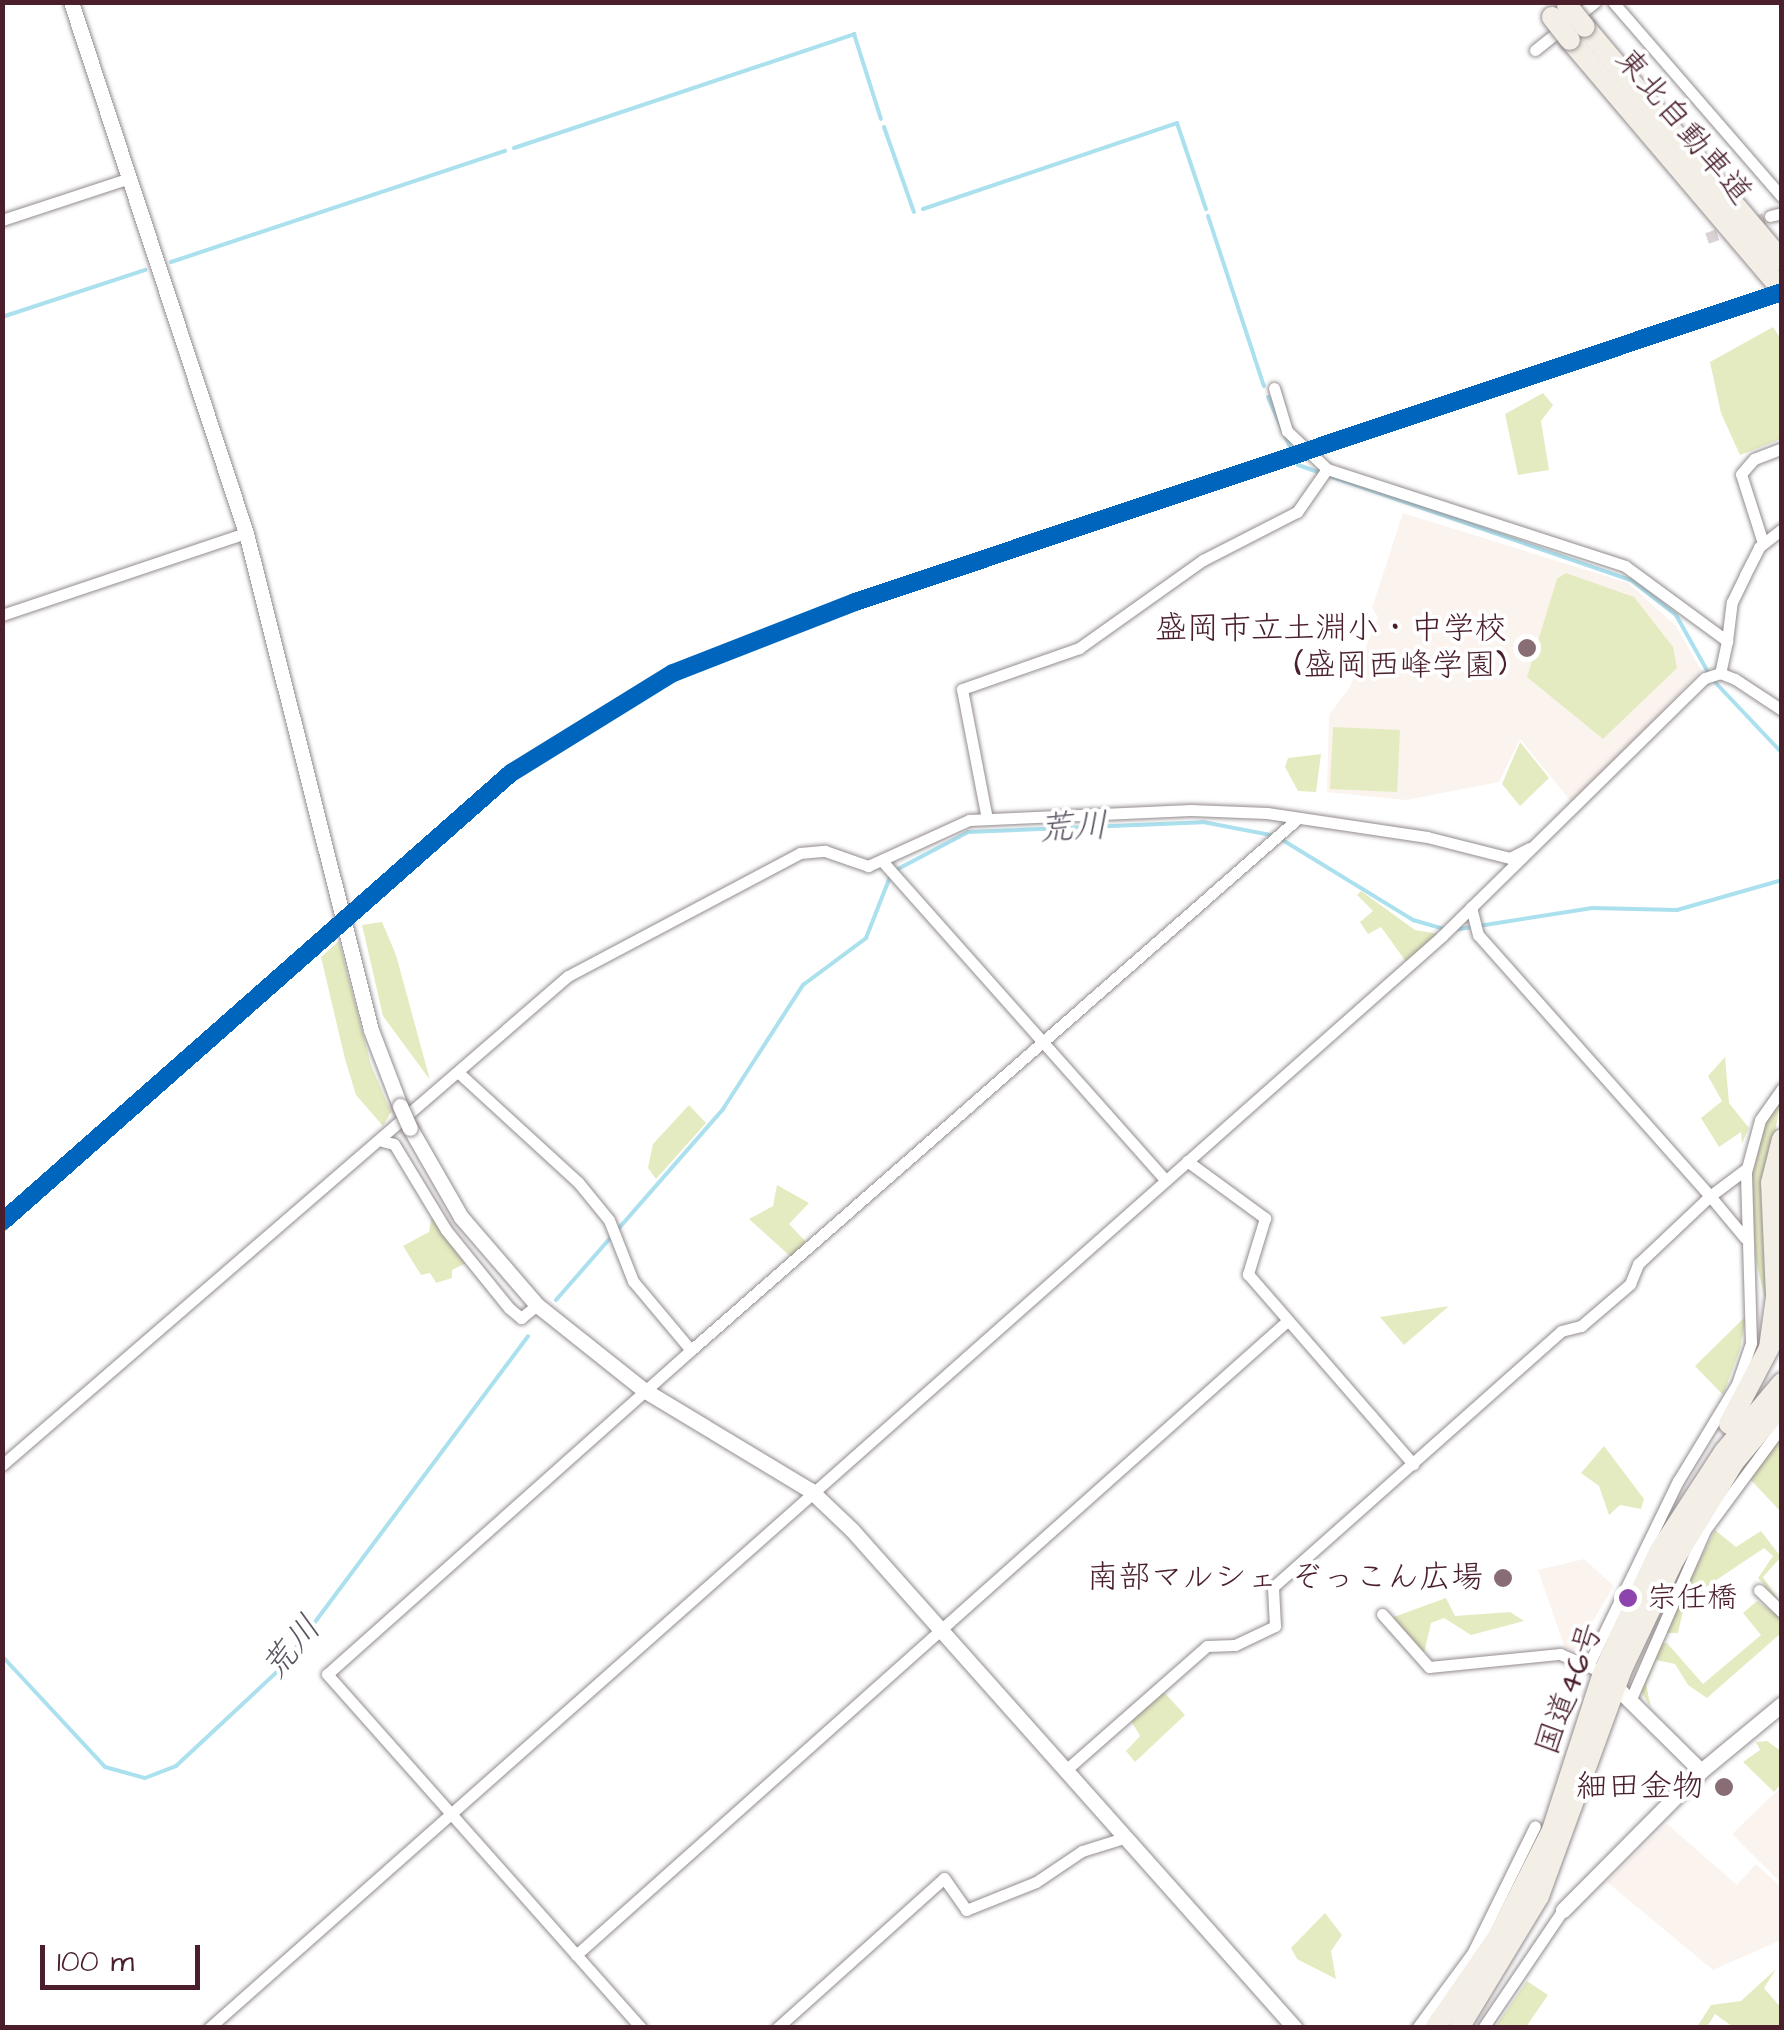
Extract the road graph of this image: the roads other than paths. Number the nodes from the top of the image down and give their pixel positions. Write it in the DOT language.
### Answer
graph roads {
  1 [pos="70,2"];
  2 [pos="1595,2"];
  3 [pos="1614,2"];
  4 [pos="1556,7"];
  5 [pos="1578,34"];
  6 [pos="1536,50"];
  7 [pos="130,178"];
  8 [pos="1782,197"];
  9 [pos="2,220"];
  10 [pos="1778,270"];
  11 [pos="1274,388"];
  12 [pos="1782,448"];
  13 [pos="1326,470"];
  14 [pos="1782,529"];
  15 [pos="246,533"];
  16 [pos="1763,544"];
  17 [pos="2,615"];
  18 [pos="1727,640"];
  19 [pos="1714,675"];
  20 [pos="1782,710"];
  21 [pos="987,820"];
  22 [pos="1296,820"];
  23 [pos="1540,843"];
  24 [pos="889,870"];
  25 [pos="1472,906"];
  26 [pos="1038,1042"];
  27 [pos="460,1074"];
  28 [pos="1782,1088"];
  29 [pos="1782,1139"];
  30 [pos="382,1141"];
  31 [pos="1187,1161"];
  32 [pos="1746,1169"];
  33 [pos="1165,1180"];
  34 [pos="1710,1196"];
  35 [pos="1745,1238"];
  36 [pos="537,1305"];
  37 [pos="1286,1320"];
  38 [pos="691,1350"];
  39 [pos="1782,1383"];
  40 [pos="644,1390"];
  41 [pos="1782,1405"];
  42 [pos="1782,1426"];
  43 [pos="1413,1464"];
  44 [pos="2,1465"];
  45 [pos="810,1490"];
  46 [pos="1679,1518"];
  47 [pos="1759,1590"];
  48 [pos="1782,1612"];
  49 [pos="1382,1614"];
  50 [pos="941,1628"];
  51 [pos="1609,1682"];
  52 [pos="1782,1704"];
  53 [pos="1067,1769"];
  54 [pos="1702,1771"];
  55 [pos="452,1814"];
  56 [pos="1535,1826"];
  57 [pos="1127,1838"];
  58 [pos="1564,1910"];
  59 [pos="576,1954"];
  60 [pos="209,2028"];
  61 [pos="642,2028"];
  62 [pos="777,2028"];
  63 [pos="1295,2028"];
  64 [pos="1417,2028"];
  65 [pos="1435,2028"];
  66 [pos="1459,2028"];
  67 [pos="1483,2028"];
  1 -- 7 [label="street"];
  2 -- 6 [label="street"];
  3 -- 8 [label="street"];
  4 -- 5 [label="highway, 東北自動車道, bridge"];
  5 -- 10 [label="highway, 東北自動車道"];
  5 -- 10 [label="highway, 東北自動車道"];
  7 -- 9 [label="street"];
  7 -- 15 [label="street"];
  11 -- 13 [label="street"];
  12 -- 16 [label="street"];
  13 -- 18 [label="street"];
  13 -- 21 [label="street"];
  14 -- 16 [label="street"];
  15 -- 17 [label="street"];
  15 -- 36 [label="street, bridge"];
  16 -- 18 [label="street"];
  18 -- 19 [label="street"];
  19 -- 20 [label="street"];
  19 -- 23 [label="street"];
  21 -- 22 [label="street"];
  21 -- 24 [label="street"];
  22 -- 23 [label="street"];
  22 -- 26 [label="street"];
  23 -- 25 [label="street"];
  24 -- 26 [label="street"];
  24 -- 27 [label="street"];
  25 -- 31 [label="street"];
  25 -- 34 [label="street"];
  26 -- 33 [label="street"];
  26 -- 38 [label="street"];
  27 -- 30 [label="street"];
  27 -- 38 [label="street"];
  28 -- 32 [label="street"];
  29 -- 46 [label="highway"];
  30 -- 36 [label="street"];
  30 -- 44 [label="street"];
  31 -- 33 [label="street"];
  31 -- 37 [label="street"];
  32 -- 34 [label="street"];
  32 -- 35 [label="street"];
  33 -- 45 [label="street"];
  34 -- 35 [label="street"];
  34 -- 43 [label="street"];
  35 -- 51 [label="street"];
  36 -- 40 [label="street"];
  37 -- 43 [label="street"];
  37 -- 50 [label="street"];
  38 -- 40 [label="street"];
  39 -- 46 [label="highway, 国道46号"];
  40 -- 45 [label="street"];
  40 -- 55 [label="street"];
  41 -- 51 [label="highway, 国道46号"];
  42 -- 51 [label="street"];
  43 -- 53 [label="street"];
  45 -- 50 [label="street"];
  45 -- 55 [label="street"];
  46 -- 51 [label="highway, 国道46号"];
  47 -- 48 [label="street"];
  49 -- 51 [label="street"];
  50 -- 53 [label="street"];
  50 -- 59 [label="street"];
  51 -- 54 [label="street"];
  51 -- 65 [label="highway, 国道46号"];
  51 -- 66 [label="highway, 国道46号"];
  52 -- 54 [label="street"];
  53 -- 57 [label="street"];
  54 -- 58 [label="street"];
  55 -- 59 [label="street"];
  55 -- 60 [label="street"];
  56 -- 64 [label="street"];
  57 -- 62 [label="street"];
  57 -- 63 [label="street"];
  58 -- 67 [label="street"];
  59 -- 61 [label="street"];
}
